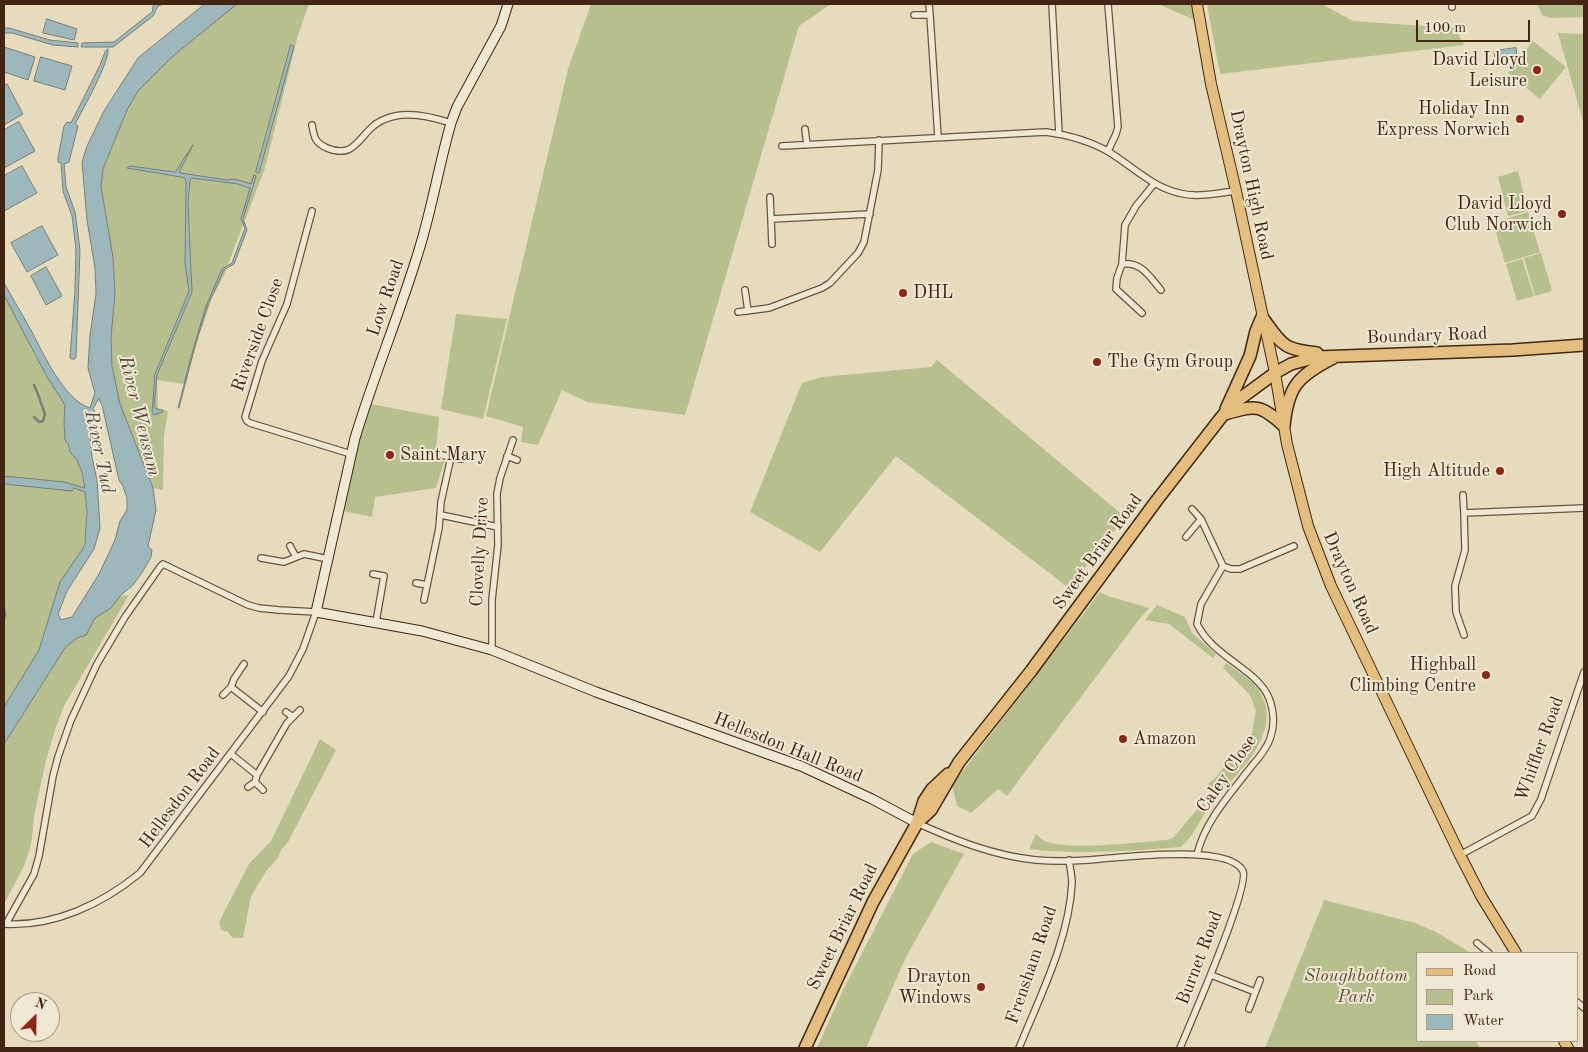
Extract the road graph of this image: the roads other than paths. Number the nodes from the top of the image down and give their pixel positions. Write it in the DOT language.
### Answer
graph roads {
  1 [pos="508,4"];
  2 [pos="930,4"];
  3 [pos="1052,4"];
  4 [pos="1108,4"];
  5 [pos="1196,4"];
  6 [pos="930,14"];
  7 [pos="914,16"];
  8 [pos="451,123"];
  9 [pos="312,125"];
  10 [pos="806,129"];
  11 [pos="1059,134"];
  12 [pos="938,137"];
  13 [pos="879,140"];
  14 [pos="806,145"];
  15 [pos="782,146"];
  16 [pos="1108,151"];
  17 [pos="1154,184"];
  18 [pos="1236,190"];
  19 [pos="770,197"];
  20 [pos="312,211"];
  21 [pos="870,214"];
  22 [pos="771,219"];
  23 [pos="772,244"];
  24 [pos="1122,264"];
  25 [pos="745,290"];
  26 [pos="1162,290"];
  27 [pos="748,311"];
  28 [pos="738,312"];
  29 [pos="1142,313"];
  30 [pos="1262,317"];
  31 [pos="1584,345"];
  32 [pos="1337,356"];
  33 [pos="1274,373"];
  34 [pos="1223,415"];
  35 [pos="1284,426"];
  36 [pos="513,440"];
  37 [pos="351,454"];
  38 [pos="442,455"];
  39 [pos="507,456"];
  40 [pos="451,457"];
  41 [pos="461,459"];
  42 [pos="517,460"];
  43 [pos="1463,495"];
  44 [pos="1584,508"];
  45 [pos="1192,509"];
  46 [pos="1464,513"];
  47 [pos="440,515"];
  48 [pos="1201,519"];
  49 [pos="498,527"];
  50 [pos="1186,537"];
  51 [pos="290,546"];
  52 [pos="1294,546"];
  53 [pos="296,557"];
  54 [pos="261,558"];
  55 [pos="328,559"];
  56 [pos="1223,566"];
  57 [pos="373,574"];
  58 [pos="416,583"];
  59 [pos="427,585"];
  60 [pos="424,600"];
  61 [pos="316,612"];
  62 [pos="376,622"];
  63 [pos="1464,635"];
  64 [pos="492,650"];
  65 [pos="244,664"];
  66 [pos="1584,672"];
  67 [pos="231,687"];
  68 [pos="222,695"];
  69 [pos="300,710"];
  70 [pos="263,712"];
  71 [pos="286,712"];
  72 [pos="293,717"];
  73 [pos="232,754"];
  74 [pos="258,775"];
  75 [pos="255,782"];
  76 [pos="248,787"];
  77 [pos="263,790"];
  78 [pos="917,823"];
  79 [pos="1198,855"];
  80 [pos="1460,856"];
  81 [pos="1069,860"];
  82 [pos="1244,878"];
  83 [pos="5,924"];
  84 [pos="1477,943"];
  85 [pos="1488,952"];
  86 [pos="1515,952"];
  87 [pos="1210,975"];
  88 [pos="1260,980"];
  89 [pos="1255,992"];
  90 [pos="1249,1009"];
  91 [pos="805,1048"];
  92 [pos="1019,1048"];
  93 [pos="1180,1048"];
  1 -- 8 [label="street, Low Road"];
  2 -- 6 [label="street"];
  3 -- 11 [label="street"];
  4 -- 16 [label="street"];
  5 -- 18 [label="main road, Drayton High Road"];
  6 -- 7 [label="street"];
  6 -- 12 [label="street"];
  8 -- 9 [label="street"];
  8 -- 37 [label="street, Low Road"];
  10 -- 14 [label="street"];
  11 -- 12 [label="street"];
  11 -- 16 [label="street"];
  12 -- 13 [label="street"];
  13 -- 14 [label="street"];
  13 -- 21 [label="street"];
  14 -- 15 [label="street"];
  16 -- 17 [label="street"];
  17 -- 18 [label="street"];
  17 -- 24 [label="street"];
  18 -- 30 [label="main road, Drayton High Road"];
  19 -- 22 [label="street"];
  20 -- 37 [label="street, Riverside Close"];
  21 -- 22 [label="street"];
  21 -- 27 [label="street"];
  22 -- 23 [label="street"];
  24 -- 26 [label="street"];
  24 -- 29 [label="street"];
  25 -- 27 [label="street"];
  27 -- 28 [label="street"];
  30 -- 32 [label="highway"];
  30 -- 33 [label="main road, Drayton High Road"];
  30 -- 34 [label="highway"];
  31 -- 32 [label="highway, Boundary Road"];
  32 -- 33 [label="highway, Boundary Road"];
  32 -- 35 [label="highway"];
  33 -- 34 [label="highway, Sweet Briar Road"];
  33 -- 35 [label="main road, Drayton Road"];
  34 -- 35 [label="highway"];
  34 -- 78 [label="highway, Sweet Briar Road"];
  35 -- 80 [label="main road, Drayton Road"];
  36 -- 39 [label="street, Clovelly Drive"];
  37 -- 55 [label="street, Low Road"];
  38 -- 40 [label="street"];
  39 -- 42 [label="street"];
  39 -- 49 [label="street, Clovelly Drive"];
  40 -- 41 [label="street"];
  40 -- 47 [label="street"];
  43 -- 46 [label="street"];
  44 -- 46 [label="street"];
  45 -- 48 [label="street"];
  46 -- 63 [label="street"];
  47 -- 49 [label="street"];
  47 -- 59 [label="street"];
  48 -- 50 [label="street"];
  48 -- 56 [label="street"];
  49 -- 64 [label="street, Clovelly Drive"];
  51 -- 53 [label="street"];
  52 -- 56 [label="street"];
  53 -- 54 [label="street"];
  53 -- 55 [label="street"];
  55 -- 61 [label="street, Low Road"];
  56 -- 79 [label="street, Caley Close"];
  57 -- 62 [label="street"];
  58 -- 59 [label="street"];
  59 -- 60 [label="street"];
  61 -- 62 [label="street, Hellesdon Hall Road"];
  61 -- 70 [label="street, Hellesdon Road"];
  61 -- 83 [label="street"];
  62 -- 64 [label="street, Hellesdon Hall Road"];
  64 -- 78 [label="street, Hellesdon Hall Road"];
  65 -- 67 [label="street"];
  66 -- 80 [label="street, Whiffler Road"];
  67 -- 68 [label="street"];
  67 -- 70 [label="street"];
  69 -- 72 [label="street"];
  70 -- 73 [label="street, Hellesdon Road"];
  71 -- 72 [label="street"];
  72 -- 74 [label="street"];
  73 -- 74 [label="street"];
  73 -- 83 [label="street, Hellesdon Road"];
  74 -- 75 [label="street"];
  75 -- 76 [label="street"];
  75 -- 77 [label="street"];
  78 -- 81 [label="street, Hellesdon Hall Road"];
  78 -- 91 [label="highway, Sweet Briar Road"];
  79 -- 81 [label="street, Hellesdon Hall Road"];
  79 -- 82 [label="street, Hellesdon Hall Road"];
  80 -- 86 [label="main road, Drayton Road"];
  81 -- 92 [label="street, Frensham Road"];
  82 -- 87 [label="street, Burnet Road"];
  84 -- 85 [label="street"];
  87 -- 89 [label="street"];
  87 -- 93 [label="street, Burnet Road"];
  88 -- 89 [label="street"];
  89 -- 90 [label="street"];
}
